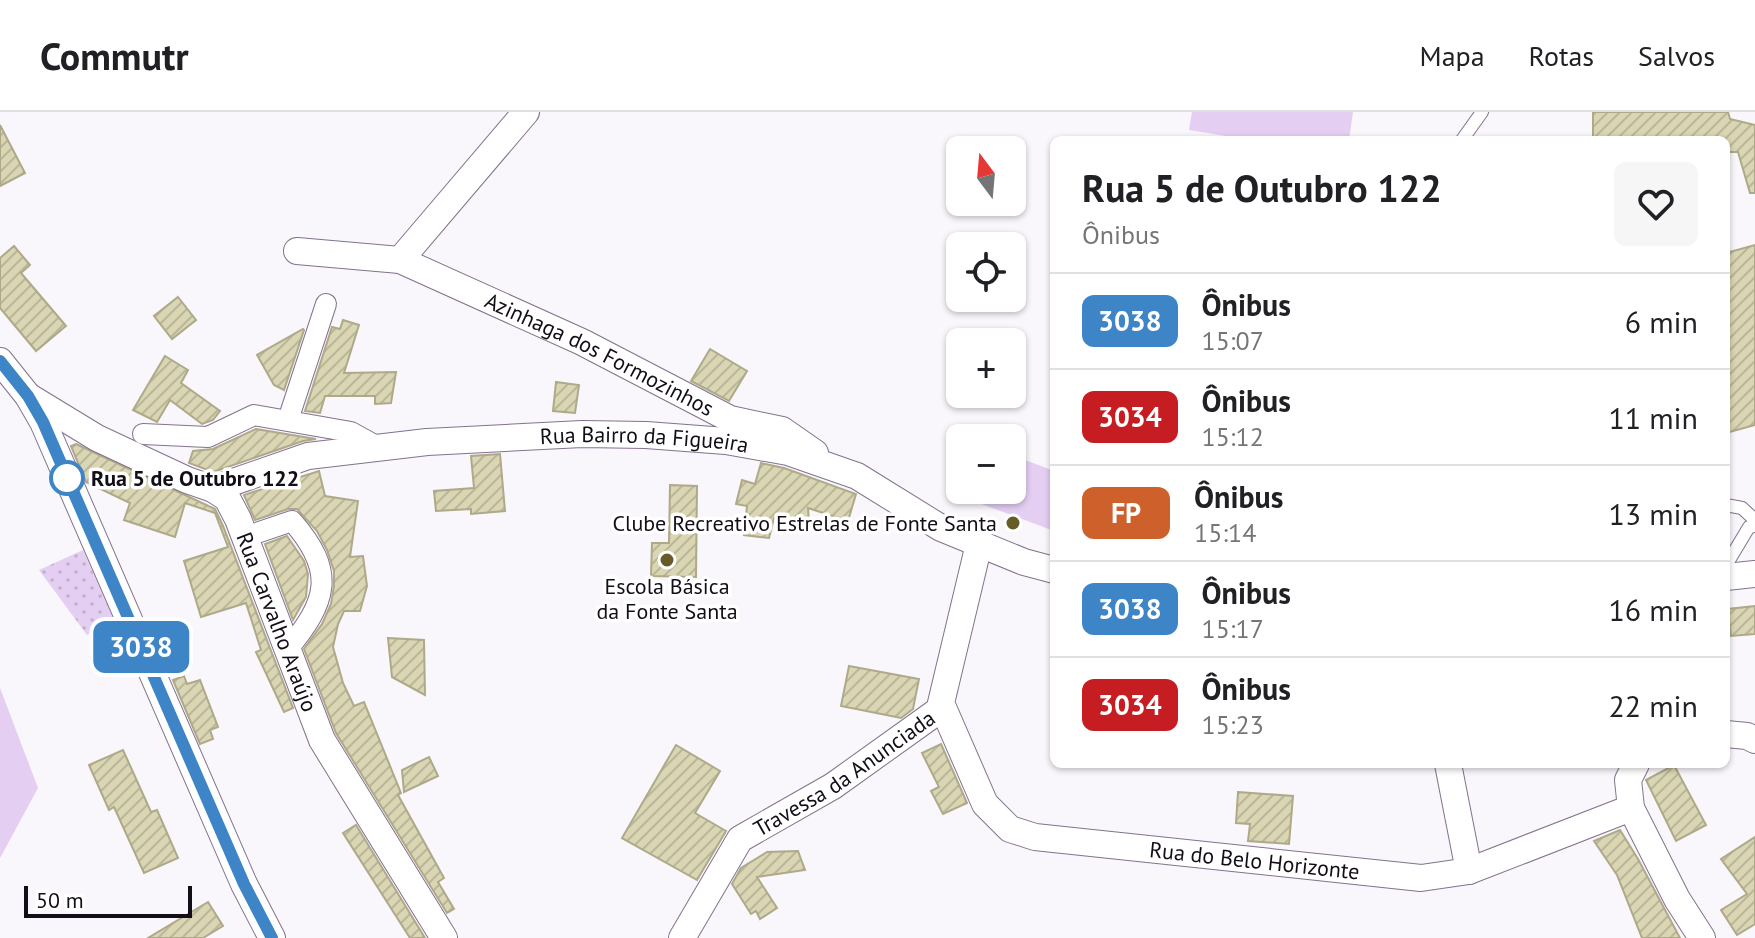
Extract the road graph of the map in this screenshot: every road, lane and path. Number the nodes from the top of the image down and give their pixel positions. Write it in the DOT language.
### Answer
graph roads {
  1 [pos="526,112"];
  2 [pos="1482,112"];
  3 [pos="1465,136"];
  4 [pos="297,251"];
  5 [pos="400,260"];
  6 [pos="326,304"];
  7 [pos="0,361"];
  8 [pos="28,396"];
  9 [pos="288,420"];
  10 [pos="143,434"];
  11 [pos="378,447"];
  12 [pos="837,469"];
  13 [pos="213,489"];
  14 [pos="1730,506"];
  15 [pos="1755,523"];
  16 [pos="245,537"];
  17 [pos="979,544"];
  18 [pos="1730,563"];
  19 [pos="1050,569"];
  20 [pos="1730,570"];
  21 [pos="1755,574"];
  22 [pos="287,650"];
  23 [pos="942,708"];
  24 [pos="1730,734"];
  25 [pos="1755,740"];
  26 [pos="1449,768"];
  27 [pos="1634,768"];
  28 [pos="1631,808"];
  29 [pos="1469,871"];
  30 [pos="272,938"];
  31 [pos="444,938"];
  32 [pos="682,938"];
  33 [pos="1702,938"];
  1 -- 5 [label="street"];
  2 -- 3 [label="lane"];
  4 -- 5 [label="street, Azinhaga dos Formozinhos"];
  5 -- 12 [label="street, Azinhaga dos Formozinhos"];
  6 -- 9 [label="street"];
  7 -- 8 [label="street"];
  8 -- 13 [label="street"];
  8 -- 30 [label="street"];
  9 -- 10 [label="street"];
  9 -- 11 [label="street"];
  11 -- 12 [label="street, Rua Bairro da Figueira"];
  11 -- 13 [label="street, Rua Bairro da Figueira"];
  12 -- 17 [label="street, Rua Bairro da Figueira"];
  13 -- 16 [label="street, Rua Carvalho Araújo"];
  14 -- 15 [label="lane"];
  15 -- 18 [label="lane"];
  16 -- 22 [label="street, Rua Carvalho Araújo"];
  16 -- 22 [label="street"];
  17 -- 19 [label="street, Rua Bairro da Figueira"];
  17 -- 23 [label="street, Travessa da Anunciada"];
  20 -- 21 [label="street"];
  22 -- 31 [label="street, Rua Carvalho Araújo"];
  23 -- 29 [label="street, Rua do Belo Horizonte"];
  23 -- 32 [label="street, Travessa da Anunciada"];
  24 -- 25 [label="street"];
  26 -- 29 [label="street"];
  27 -- 28 [label="street"];
  28 -- 29 [label="street, Rua do Belo Horizonte"];
  28 -- 33 [label="street"];
}
